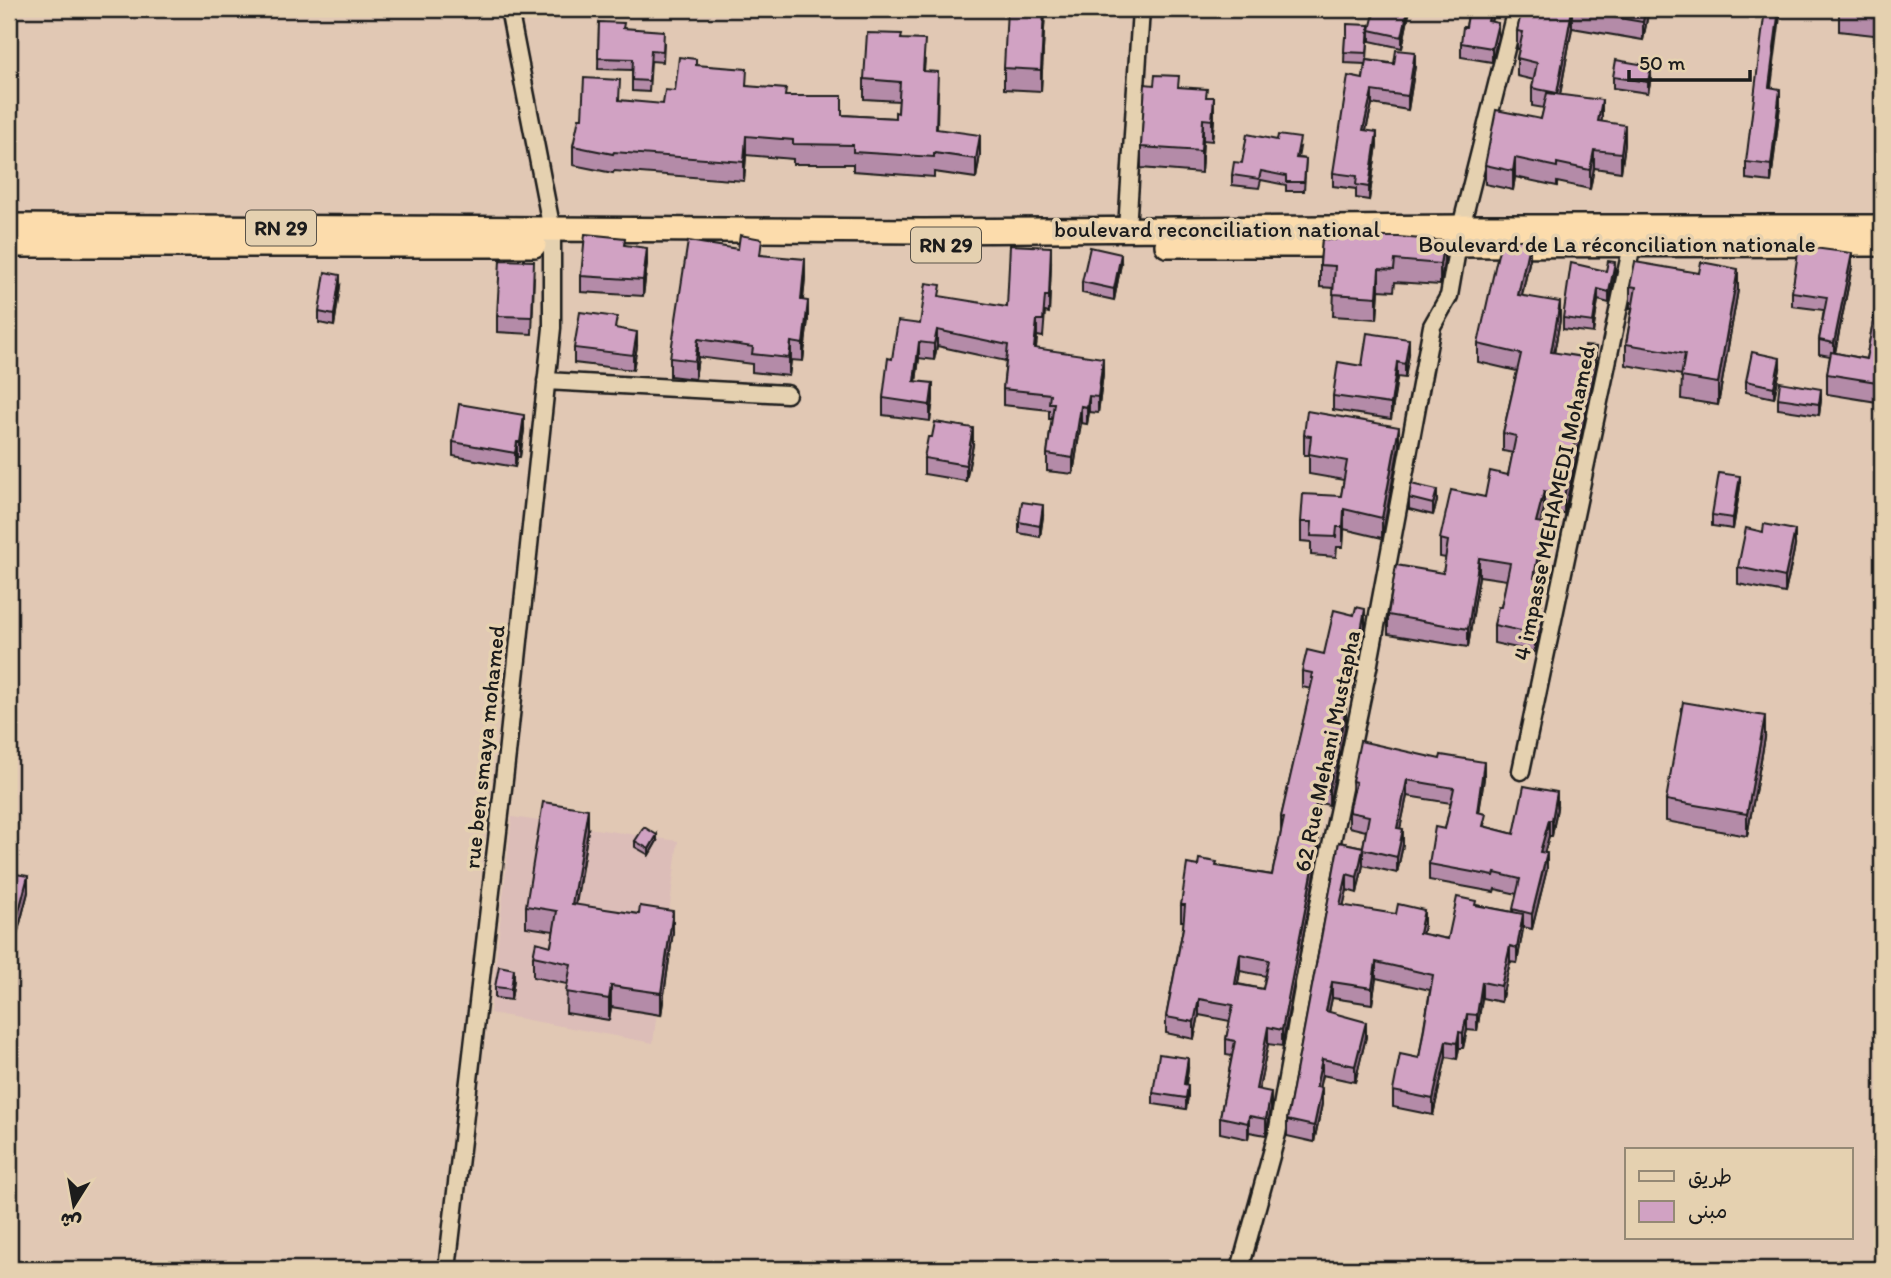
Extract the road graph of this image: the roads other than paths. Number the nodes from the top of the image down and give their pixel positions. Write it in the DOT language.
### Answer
graph roads {
  1 [pos="509,9"];
  2 [pos="1141,9"];
  3 [pos="1516,9"];
  4 [pos="9,226"];
  5 [pos="1882,227"];
  6 [pos="1127,229"];
  7 [pos="1460,236"];
  8 [pos="553,237"];
  9 [pos="1632,244"];
  10 [pos="1882,244"];
  11 [pos="9,245"];
  12 [pos="546,381"];
  13 [pos="787,394"];
  14 [pos="1521,771"];
  15 [pos="447,1269"];
  16 [pos="1240,1269"];
  1 -- 8 [label="street, rue ben smaya mohamed"];
  2 -- 6 [label="street"];
  3 -- 7 [label="street, 62 Rue Mehani Mustapha"];
  4 -- 8 [label="highway, Boulevard de La réconciliation nationale / RN 29"];
  5 -- 7 [label="highway, boulevard reconciliation national / RN 29"];
  6 -- 7 [label="highway, boulevard reconciliation national / RN 29"];
  6 -- 8 [label="highway, boulevard reconciliation national / RN 29"];
  7 -- 8 [label="highway, Boulevard de La réconciliation nationale / RN 29"];
  7 -- 9 [label="highway, Boulevard de La réconciliation nationale / RN 29"];
  7 -- 16 [label="street, 62 Rue Mehani Mustapha"];
  8 -- 11 [label="highway, Boulevard de La réconciliation nationale / RN 29"];
  8 -- 12 [label="street, rue ben smaya mohamed"];
  9 -- 10 [label="highway, Boulevard de La réconciliation nationale / RN 29"];
  9 -- 14 [label="street, 4 impasse MEHAMEDI Mohamed"];
  12 -- 13 [label="street"];
  12 -- 15 [label="street, rue ben smaya mohamed"];
}
